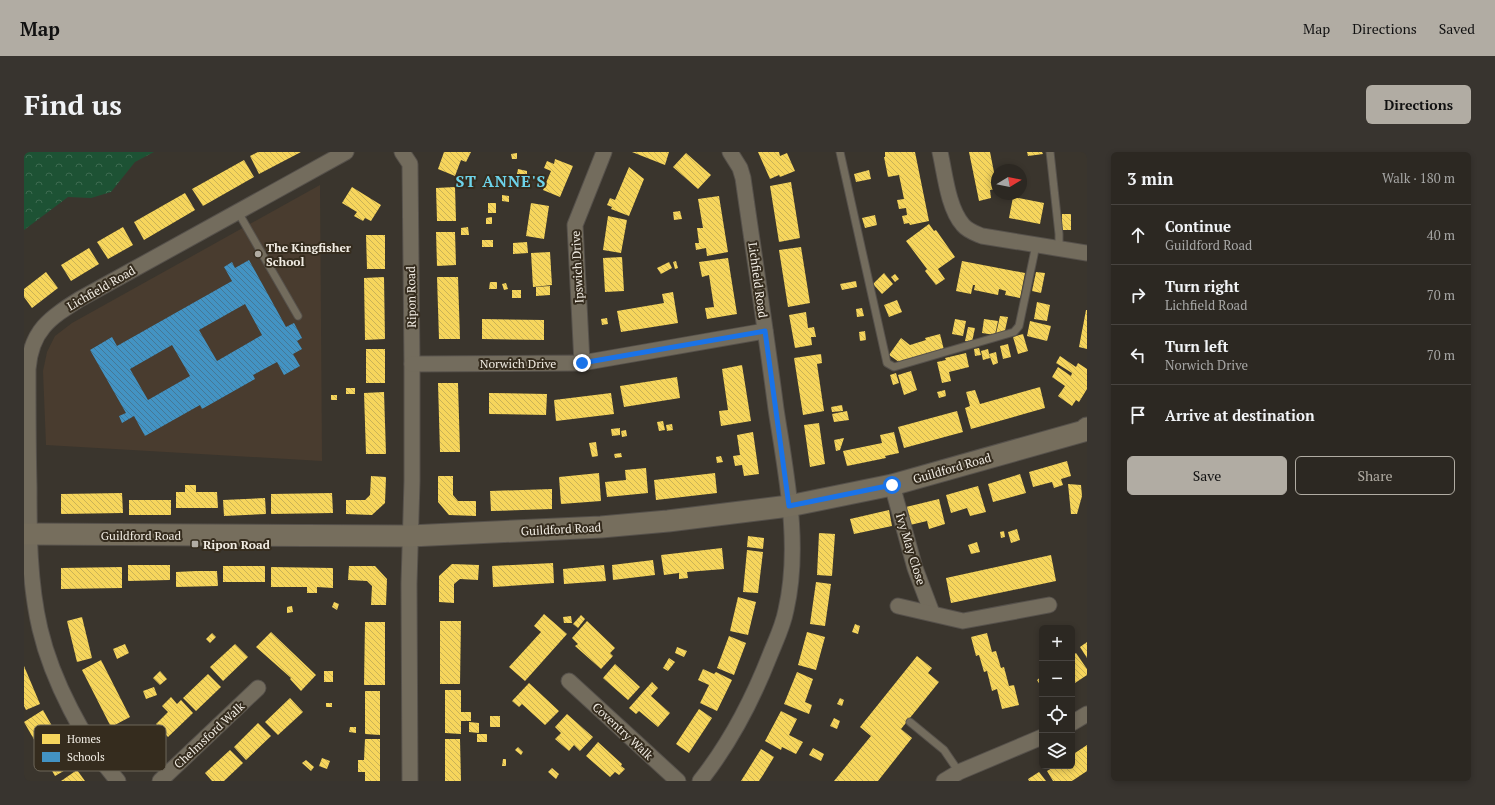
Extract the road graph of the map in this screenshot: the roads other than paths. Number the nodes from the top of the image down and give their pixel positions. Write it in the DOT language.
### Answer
graph roads {
  1 [pos="346,152"];
  2 [pos="402,152"];
  3 [pos="604,152"];
  4 [pos="730,152"];
  5 [pos="840,152"];
  6 [pos="940,152"];
  7 [pos="1050,152"];
  8 [pos="238,212"];
  9 [pos="1036,245"];
  10 [pos="1058,248"];
  11 [pos="1087,253"];
  12 [pos="298,316"];
  13 [pos="765,331"];
  14 [pos="582,363"];
  15 [pos="412,364"];
  16 [pos="1087,428"];
  17 [pos="892,485"];
  18 [pos="789,506"];
  19 [pos="26,534"];
  20 [pos="410,536"];
  21 [pos="1049,605"];
  22 [pos="898,606"];
  23 [pos="932,613"];
  24 [pos="569,681"];
  25 [pos="258,688"];
  26 [pos="1087,714"];
  27 [pos="1075,721"];
  28 [pos="910,722"];
  29 [pos="80,725"];
  30 [pos="1039,738"];
  31 [pos="110,771"];
  32 [pos="959,772"];
  33 [pos="118,781"];
  34 [pos="160,781"];
  35 [pos="410,781"];
  36 [pos="678,781"];
  37 [pos="700,781"];
  38 [pos="944,781"];
  1 -- 8 [label="street, Lichfield Road"];
  2 -- 15 [label="street, Ripon Road"];
  3 -- 14 [label="street, Ipswich Drive"];
  4 -- 13 [label="street, Lichfield Road"];
  5 -- 9 [label="lane"];
  6 -- 9 [label="street"];
  7 -- 10 [label="lane"];
  8 -- 12 [label="lane"];
  8 -- 19 [label="street, Lichfield Road"];
  9 -- 10 [label="street"];
  10 -- 11 [label="street"];
  13 -- 14 [label="street, Norwich Drive"];
  13 -- 18 [label="street, Lichfield Road"];
  14 -- 15 [label="street, Norwich Drive"];
  15 -- 20 [label="street, Ripon Road"];
  16 -- 17 [label="street, Guildford Road"];
  17 -- 18 [label="street, Guildford Road"];
  17 -- 23 [label="street, Ivy May Close"];
  18 -- 20 [label="street, Guildford Road"];
  18 -- 37 [label="street, Lichfield Road"];
  19 -- 20 [label="street, Guildford Road"];
  19 -- 29 [label="street, Lichfield Road"];
  20 -- 35 [label="street, Ripon Road"];
  21 -- 23 [label="street"];
  22 -- 23 [label="street"];
  24 -- 36 [label="street, Coventry Walk"];
  25 -- 34 [label="street, Chelmsford Walk"];
  26 -- 27 [label="street"];
  28 -- 32 [label="lane"];
  30 -- 32 [label="street"];
  31 -- 33 [label="street, Lichfield Road"];
  32 -- 38 [label="street"];
}
